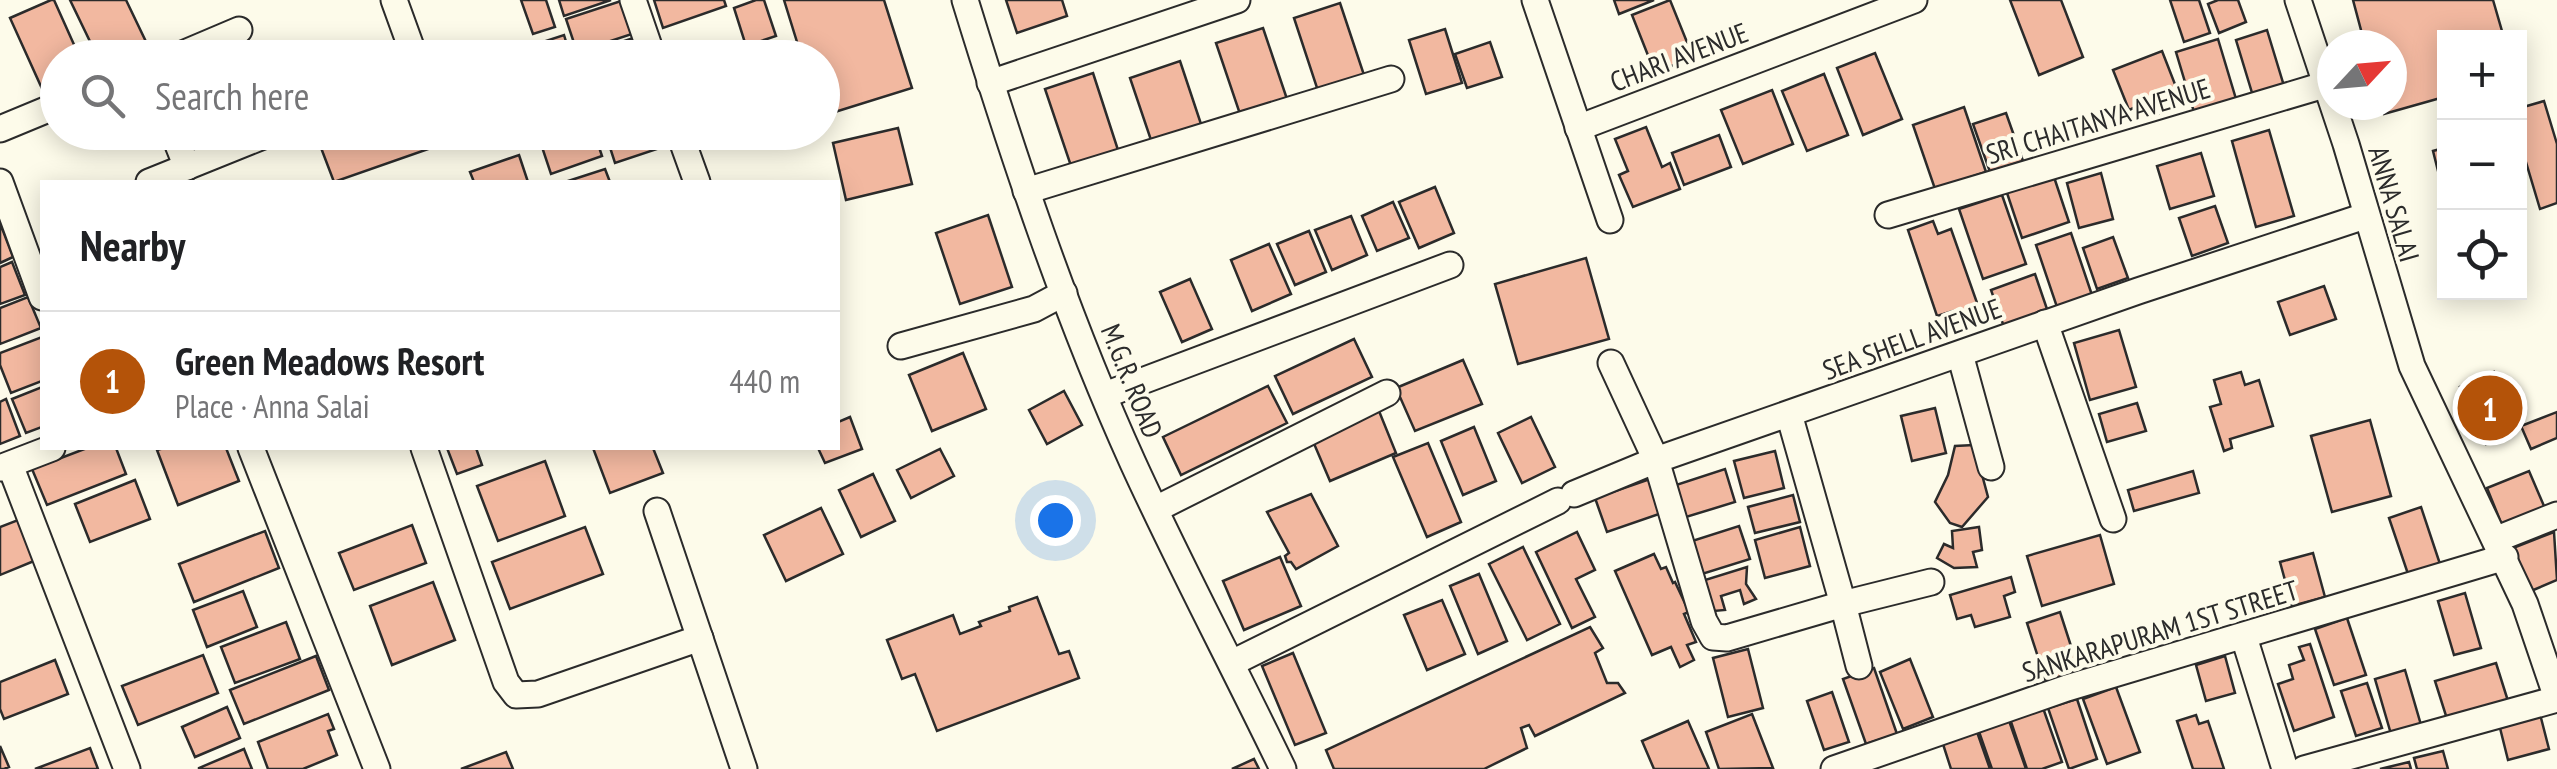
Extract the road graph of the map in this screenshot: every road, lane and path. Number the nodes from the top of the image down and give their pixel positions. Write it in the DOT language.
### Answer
graph roads {
  1 [pos="394,0"];
  2 [pos="633,0"];
  3 [pos="965,0"];
  4 [pos="1237,0"];
  5 [pos="1535,0"];
  6 [pos="1914,0"];
  7 [pos="2298,0"];
  8 [pos="239,30"];
  9 [pos="215,40"];
  10 [pos="408,40"];
  11 [pos="647,40"];
  12 [pos="2317,62"];
  13 [pos="1390,78"];
  14 [pos="990,83"];
  15 [pos="2317,87"];
  16 [pos="40,112"];
  17 [pos="2337,120"];
  18 [pos="0,128"];
  19 [pos="1578,128"];
  20 [pos="180,150"];
  21 [pos="230,150"];
  22 [pos="685,150"];
  23 [pos="186,168"];
  24 [pos="154,180"];
  25 [pos="696,180"];
  26 [pos="0,182"];
  27 [pos="1026,191"];
  28 [pos="1888,215"];
  29 [pos="2365,216"];
  30 [pos="1610,220"];
  31 [pos="32,229"];
  32 [pos="1450,264"];
  33 [pos="40,284"];
  34 [pos="1064,293"];
  35 [pos="2044,324"];
  36 [pos="901,346"];
  37 [pos="1960,354"];
  38 [pos="1611,363"];
  39 [pos="1387,393"];
  40 [pos="1104,395"];
  41 [pos="1790,414"];
  42 [pos="47,450"];
  43 [pos="252,450"];
  44 [pos="425,450"];
  45 [pos="1656,460"];
  46 [pos="5,467"];
  47 [pos="1991,468"];
  48 [pos="1156,509"];
  49 [pos="657,512"];
  50 [pos="2557,516"];
  51 [pos="2113,519"];
  52 [pos="2501,548"];
  53 [pos="1931,582"];
  54 [pos="1843,604"];
  55 [pos="2244,637"];
  56 [pos="700,638"];
  57 [pos="2548,646"];
  58 [pos="1232,663"];
  59 [pos="1859,666"];
  60 [pos="2557,698"];
  61 [pos="127,769"];
  62 [pos="377,769"];
  63 [pos="744,769"];
  64 [pos="1283,769"];
  65 [pos="1834,769"];
  66 [pos="2285,769"];
  67 [pos="2304,769"];
  1 -- 10 [label="street"];
  2 -- 11 [label="street"];
  3 -- 14 [label="street, M.G.R. ROAD"];
  4 -- 14 [label="street"];
  5 -- 19 [label="street"];
  6 -- 19 [label="street, CHARI AVENUE"];
  7 -- 12 [label="street, ANNA SALAI"];
  8 -- 9 [label="street"];
  13 -- 27 [label="street"];
  14 -- 27 [label="street, M.G.R. ROAD"];
  15 -- 28 [label="street, SRI CHAITANYA AVENUE"];
  16 -- 18 [label="street"];
  17 -- 29 [label="street, ANNA SALAI"];
  19 -- 30 [label="street"];
  20 -- 23 [label="street"];
  21 -- 23 [label="street"];
  22 -- 25 [label="street"];
  23 -- 24 [label="street"];
  26 -- 31 [label="street"];
  27 -- 34 [label="street, M.G.R. ROAD"];
  29 -- 35 [label="street, SEA SHELL AVENUE"];
  29 -- 52 [label="street, ANNA SALAI"];
  31 -- 33 [label="street"];
  32 -- 40 [label="street"];
  34 -- 36 [label="street"];
  34 -- 40 [label="street, M.G.R. ROAD"];
  35 -- 37 [label="street, SEA SHELL AVENUE"];
  35 -- 51 [label="street"];
  37 -- 41 [label="street, SEA SHELL AVENUE"];
  37 -- 47 [label="street"];
  38 -- 45 [label="street"];
  39 -- 48 [label="street"];
  40 -- 48 [label="street, M.G.R. ROAD"];
  41 -- 45 [label="street, SEA SHELL AVENUE"];
  41 -- 54 [label="street"];
  42 -- 46 [label="street"];
  43 -- 62 [label="street"];
  44 -- 56 [label="street"];
  45 -- 54 [label="street"];
  45 -- 58 [label="street, SEA SHELL AVENUE"];
  46 -- 61 [label="street"];
  48 -- 58 [label="street, M.G.R. ROAD"];
  49 -- 56 [label="street"];
  50 -- 52 [label="street, SANKARAPURAM 1ST STREET"];
  52 -- 55 [label="street, SANKARAPURAM 1ST STREET"];
  52 -- 57 [label="street, ANNA SALAI"];
  53 -- 54 [label="street"];
  54 -- 59 [label="street"];
  55 -- 65 [label="street, SANKARAPURAM 1ST STREET"];
  55 -- 66 [label="street"];
  56 -- 63 [label="street"];
  57 -- 60 [label="street, ANNA SALAI"];
  58 -- 64 [label="street, M.G.R. ROAD"];
  60 -- 67 [label="street"];
}
